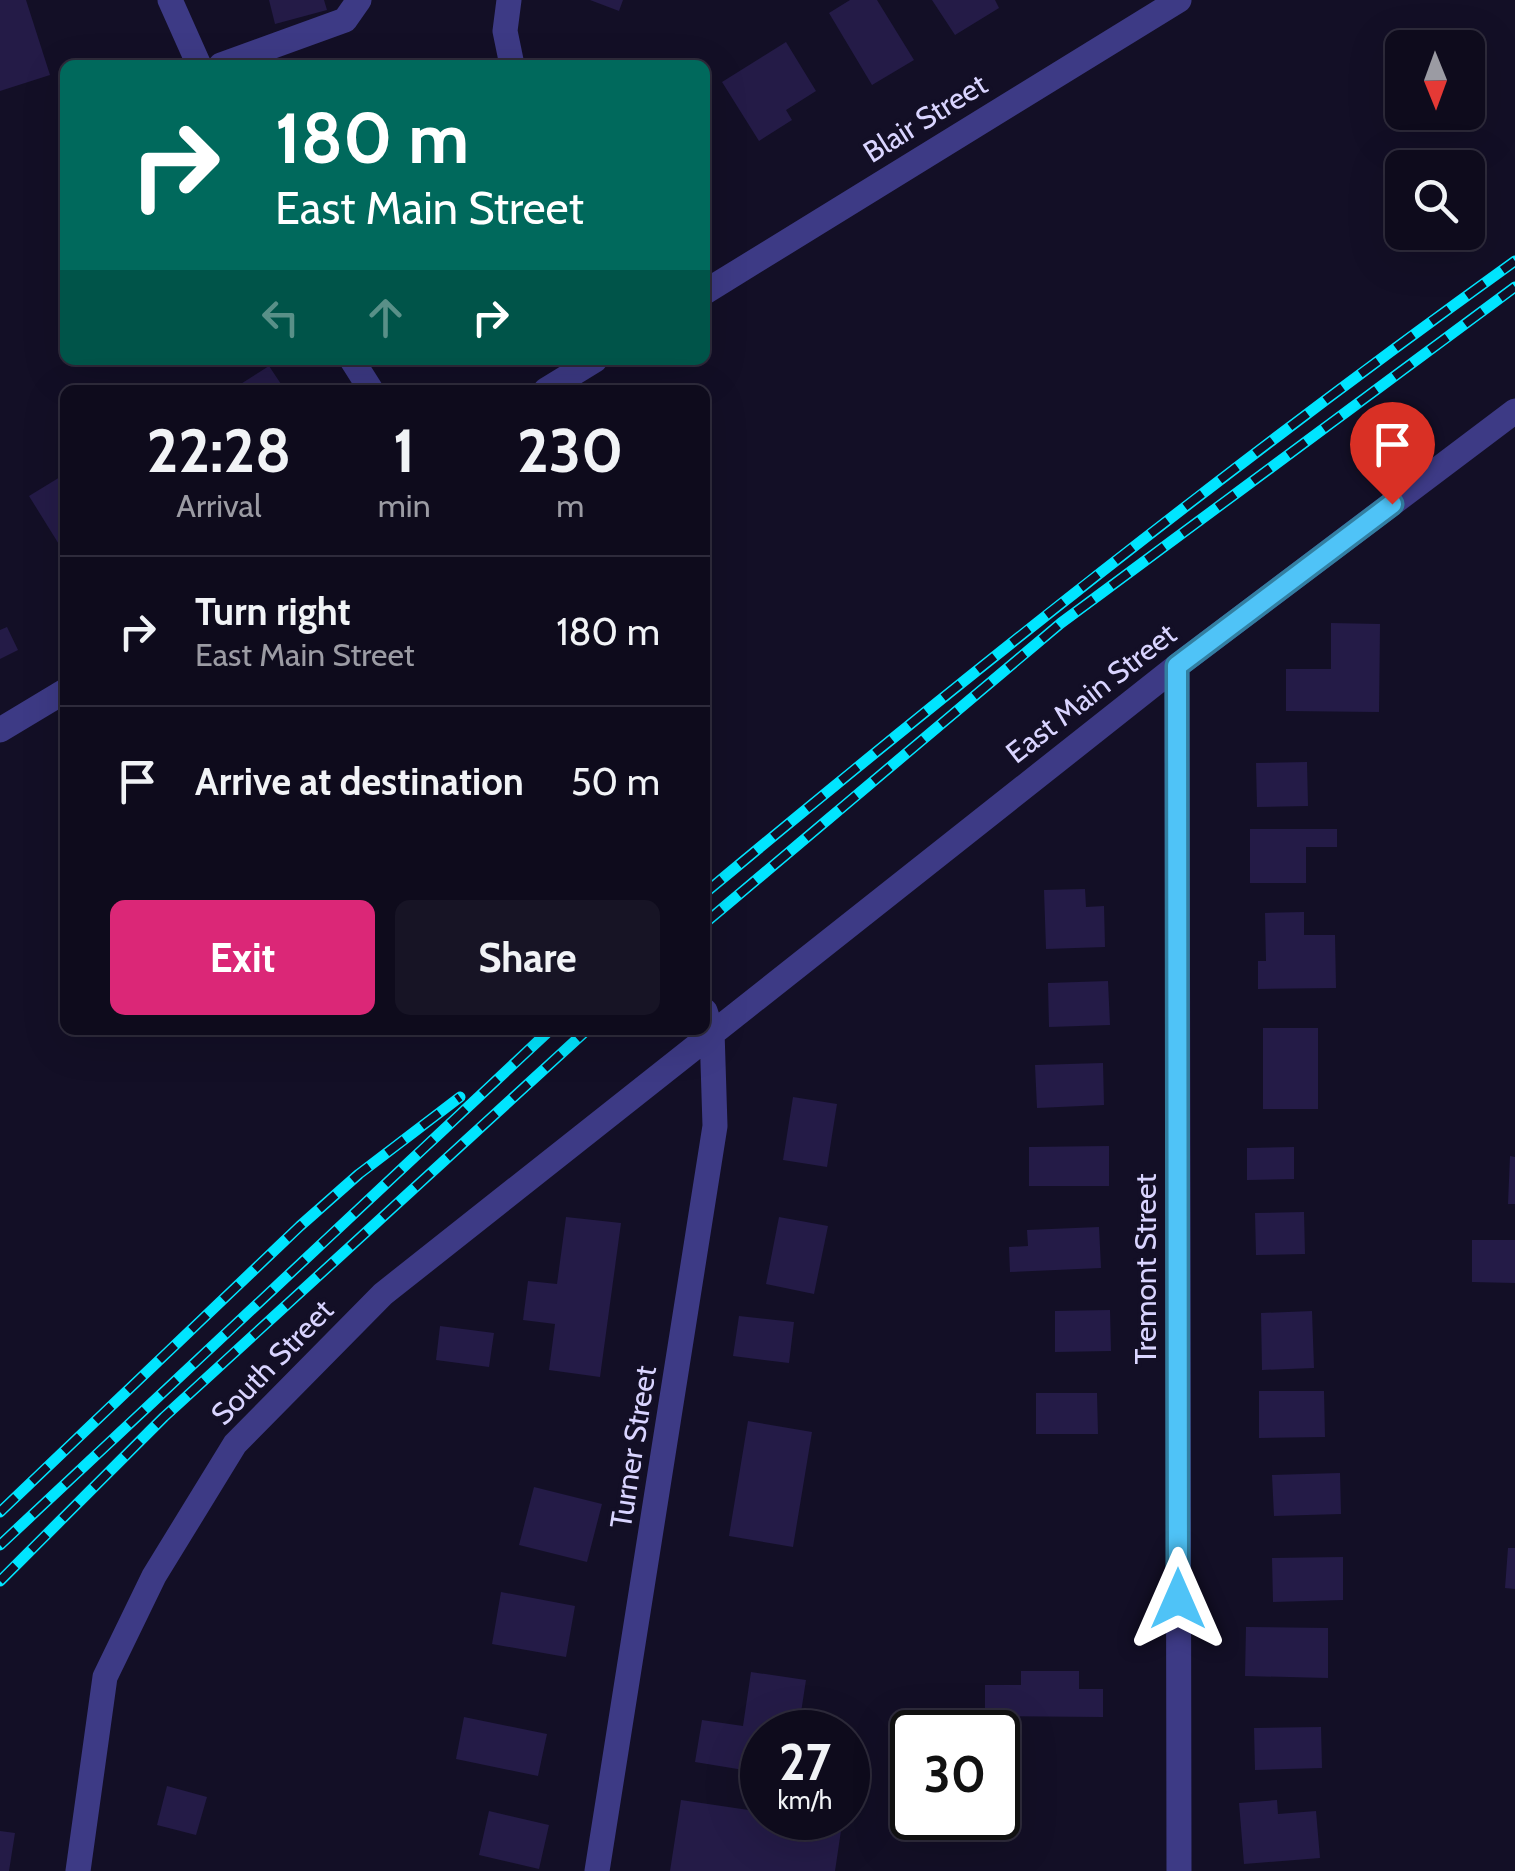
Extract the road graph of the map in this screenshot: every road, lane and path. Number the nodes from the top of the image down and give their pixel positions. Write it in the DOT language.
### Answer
graph roads {
  1 [pos="170,0"];
  2 [pos="359,0"];
  3 [pos="508,0"];
  4 [pos="1178,0"];
  5 [pos="197,60"];
  6 [pos="235,60"];
  7 [pos="511,60"];
  8 [pos="710,289"];
  9 [pos="587,365"];
  10 [pos="554,385"];
  11 [pos="1515,411"];
  12 [pos="1177,666"];
  13 [pos="60,693"];
  14 [pos="0,730"];
  15 [pos="710,1019"];
  16 [pos="691,1035"];
  17 [pos="709,1035"];
  18 [pos="78,1871"];
  19 [pos="597,1871"];
  20 [pos="1179,1871"];
  1 -- 5 [label="street"];
  2 -- 6 [label="street"];
  3 -- 7 [label="street"];
  4 -- 8 [label="street, Blair Street"];
  9 -- 10 [label="street"];
  11 -- 12 [label="street, East Main Street"];
  12 -- 15 [label="street, East Main Street"];
  12 -- 20 [label="street, Tremont Street"];
  13 -- 14 [label="street"];
  16 -- 18 [label="street, South Street"];
  17 -- 19 [label="street, Turner Street"];
}
